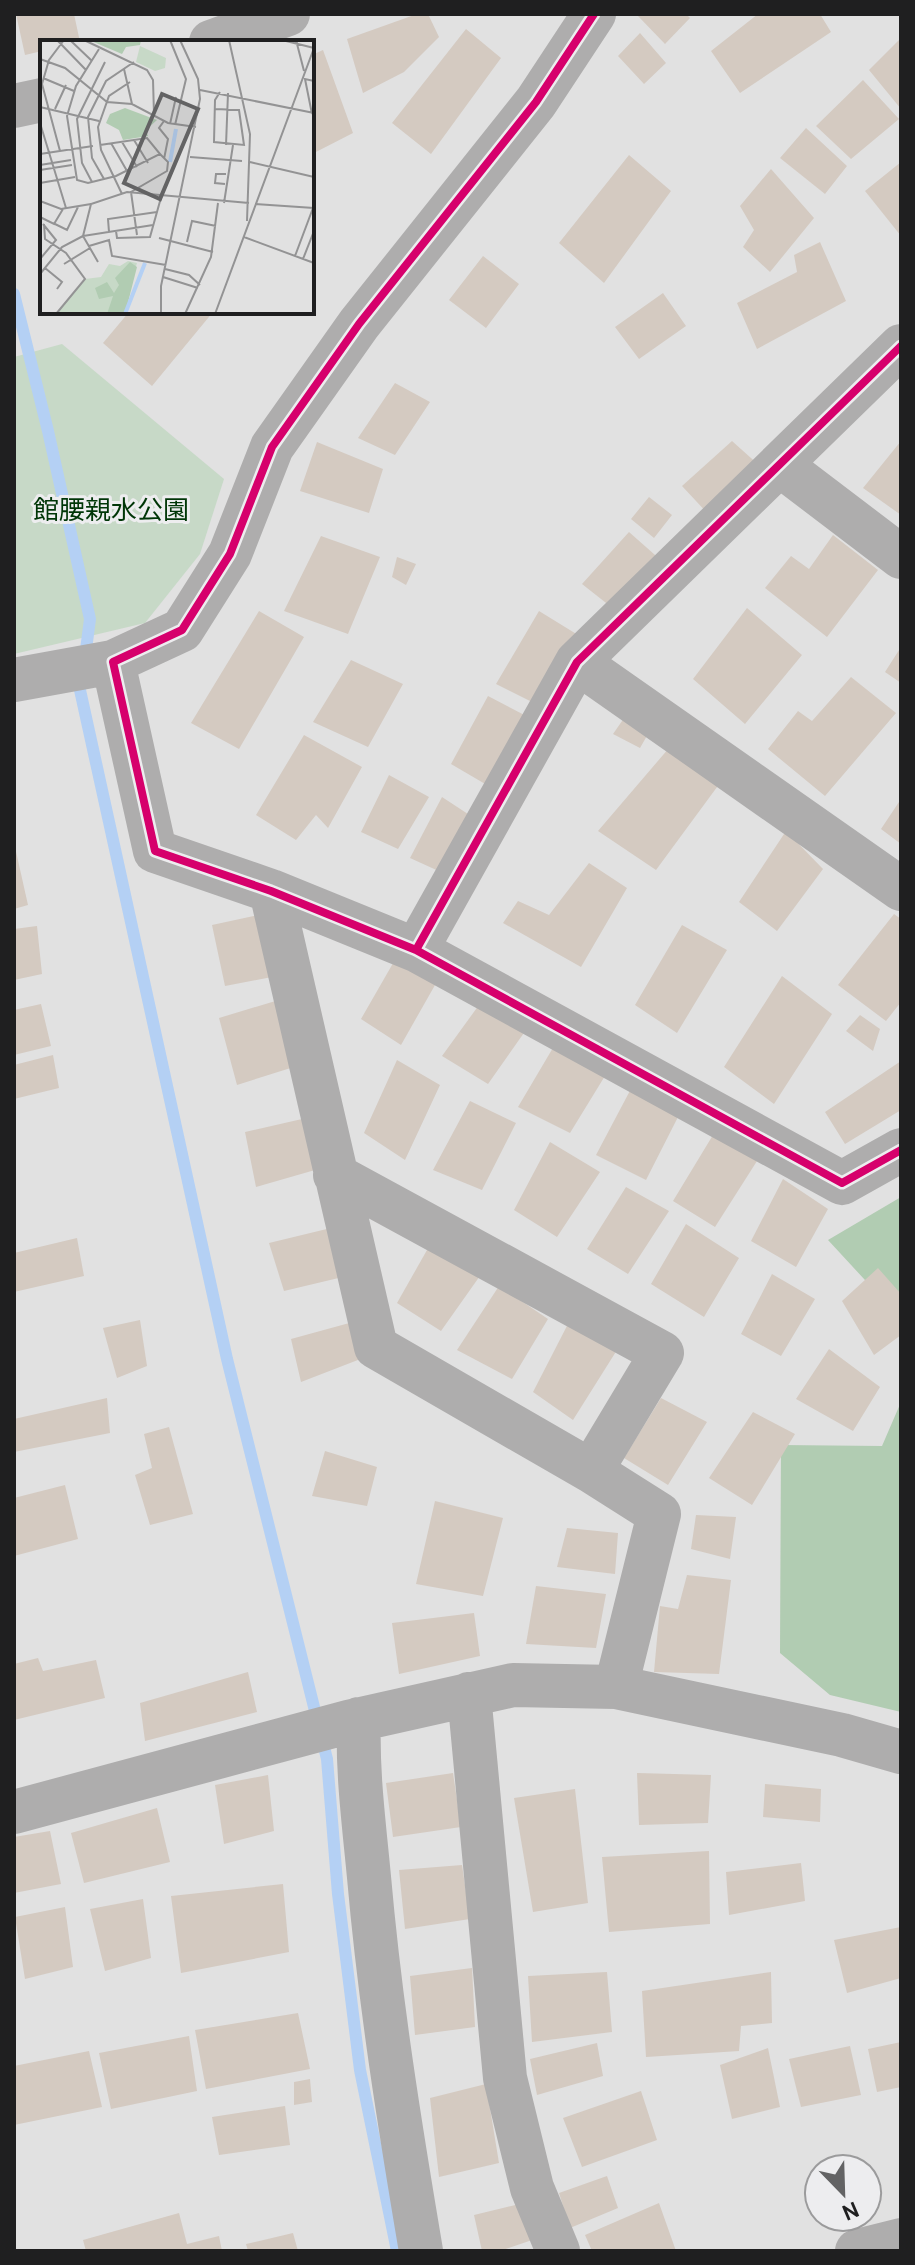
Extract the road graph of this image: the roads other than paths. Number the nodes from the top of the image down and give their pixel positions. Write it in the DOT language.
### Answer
graph roads {
  1 [pos="288,14"];
  2 [pos="594,14"];
  3 [pos="216,40"];
  4 [pos="40,100"];
  5 [pos="14,106"];
  6 [pos="901,346"];
  7 [pos="780,465"];
  8 [pos="901,557"];
  9 [pos="113,662"];
  10 [pos="577,662"];
  11 [pos="14,680"];
  12 [pos="901,889"];
  13 [pos="271,891"];
  14 [pos="416,950"];
  15 [pos="901,1150"];
  16 [pos="335,1175"];
  17 [pos="591,1471"];
  18 [pos="616,1687"];
  19 [pos="469,1694"];
  20 [pos="353,1720"];
  21 [pos="901,1752"];
  22 [pos="14,1812"];
  23 [pos="901,2240"];
  24 [pos="421,2251"];
  25 [pos="558,2251"];
  26 [pos="857,2251"];
  1 -- 3 [label="street"];
  2 -- 9 [label="street"];
  4 -- 5 [label="street"];
  6 -- 7 [label="street"];
  7 -- 8 [label="street"];
  7 -- 10 [label="street"];
  9 -- 11 [label="street"];
  9 -- 13 [label="street"];
  10 -- 12 [label="street"];
  10 -- 14 [label="street"];
  13 -- 14 [label="street"];
  13 -- 16 [label="street"];
  14 -- 15 [label="street"];
  16 -- 17 [label="street"];
  16 -- 17 [label="street"];
  17 -- 18 [label="street"];
  18 -- 19 [label="street"];
  18 -- 21 [label="street"];
  19 -- 20 [label="street"];
  19 -- 25 [label="street"];
  20 -- 22 [label="street"];
  20 -- 24 [label="street"];
  23 -- 26 [label="street"];
}
